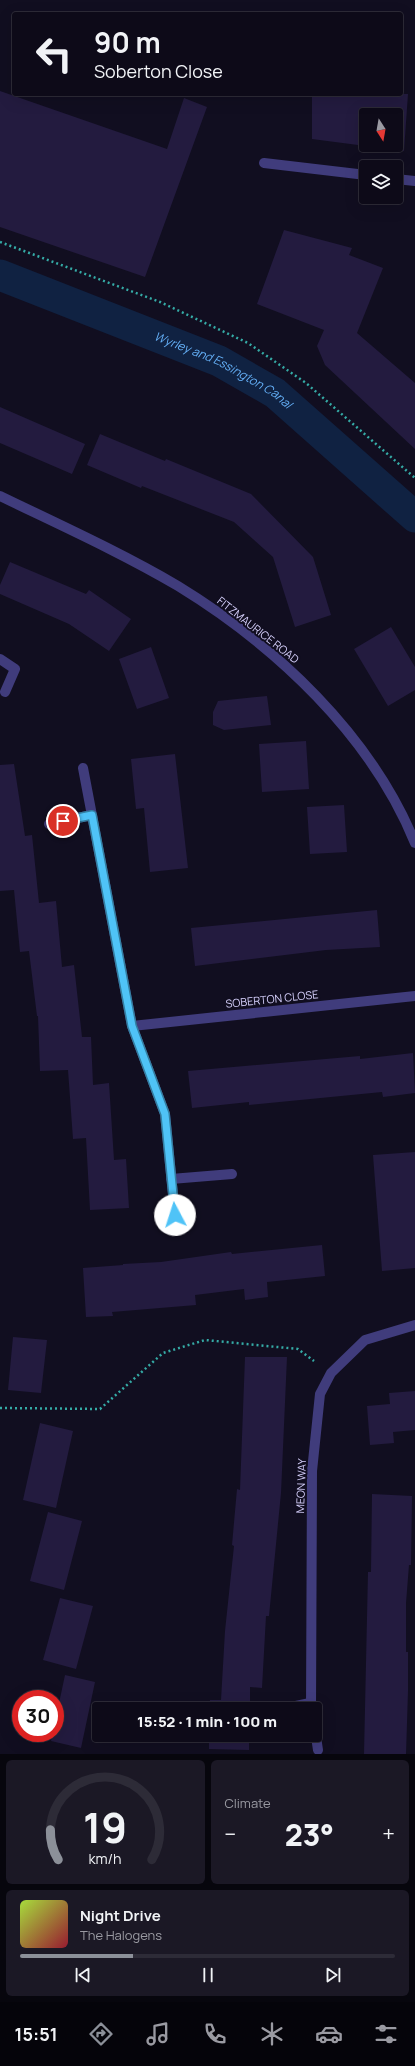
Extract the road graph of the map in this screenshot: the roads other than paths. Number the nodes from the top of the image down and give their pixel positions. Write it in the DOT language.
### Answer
graph roads {
  1 [pos="264,163"];
  2 [pos="359,174"];
  3 [pos="403,180"];
  4 [pos="415,181"];
  5 [pos="0,496"];
  6 [pos="0,659"];
  7 [pos="5,692"];
  8 [pos="82,768"];
  9 [pos="92,815"];
  10 [pos="49,824"];
  11 [pos="415,843"];
  12 [pos="415,996"];
  13 [pos="132,1026"];
  14 [pos="232,1174"];
  15 [pos="171,1179"];
  16 [pos="175,1215"];
  17 [pos="415,1325"];
  18 [pos="311,1702"];
  19 [pos="317,1742"];
  20 [pos="318,1750"];
  1 -- 2 [label="street"];
  3 -- 4 [label="street"];
  5 -- 11 [label="street, FITZMAURICE ROAD"];
  6 -- 7 [label="street"];
  8 -- 9 [label="street"];
  9 -- 10 [label="street"];
  9 -- 13 [label="street"];
  12 -- 13 [label="street, SOBERTON CLOSE"];
  13 -- 15 [label="street"];
  14 -- 15 [label="street"];
  15 -- 16 [label="street"];
  17 -- 18 [label="street, MEON WAY"];
  19 -- 20 [label="street"];
}
